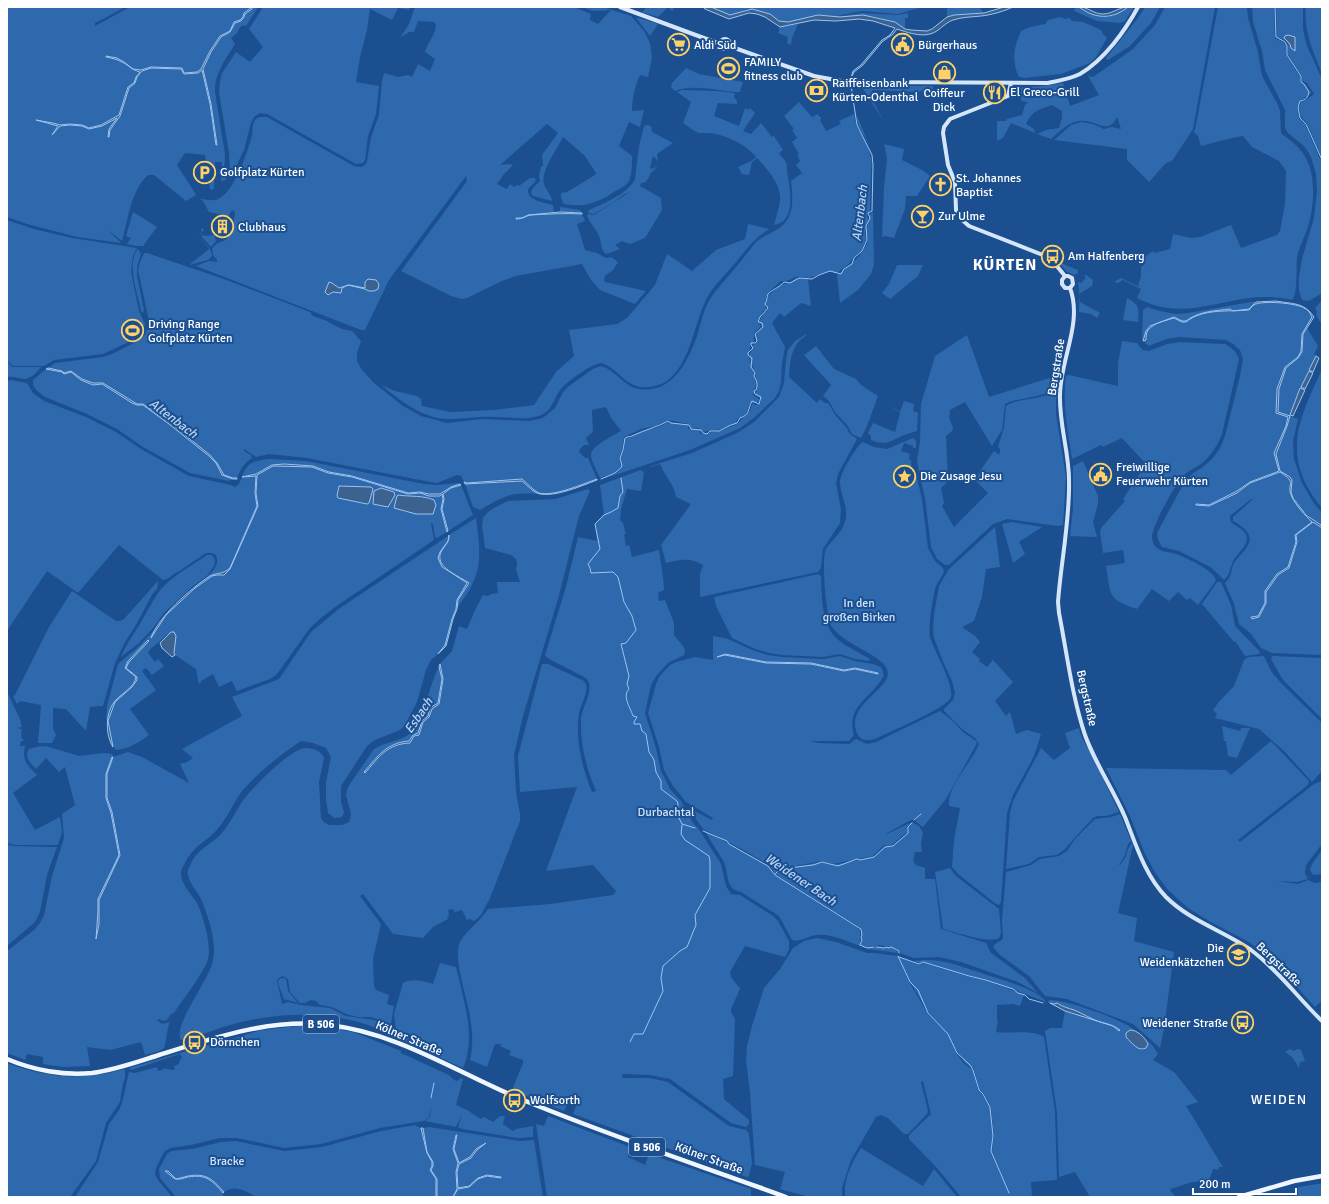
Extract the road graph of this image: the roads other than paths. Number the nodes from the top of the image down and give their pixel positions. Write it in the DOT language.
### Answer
graph roads {
  1 [pos="620,7"];
  2 [pos="1138,7"];
  3 [pos="720,44"];
  4 [pos="729,46"];
  5 [pos="1010,83"];
  6 [pos="1065,276"];
  7 [pos="1070,288"];
  8 [pos="1322,1021"];
  9 [pos="7,1059"];
  10 [pos="1322,1176"];
  11 [pos="786,1197"];
  12 [pos="1239,1197"];
  1 -- 3 [label="main road"];
  2 -- 5 [label="main road"];
  3 -- 4 [label="main road"];
  3 -- 4 [label="main road"];
  4 -- 5 [label="main road"];
  5 -- 6 [label="main road, Bergstraße"];
  6 -- 7 [label="main road, Bergstraße"];
  6 -- 7 [label="main road, Bergstraße"];
  7 -- 8 [label="main road, Bergstraße"];
  9 -- 11 [label="main road, Kölner Straße / B 506"];
  10 -- 12 [label="main road"];
}
